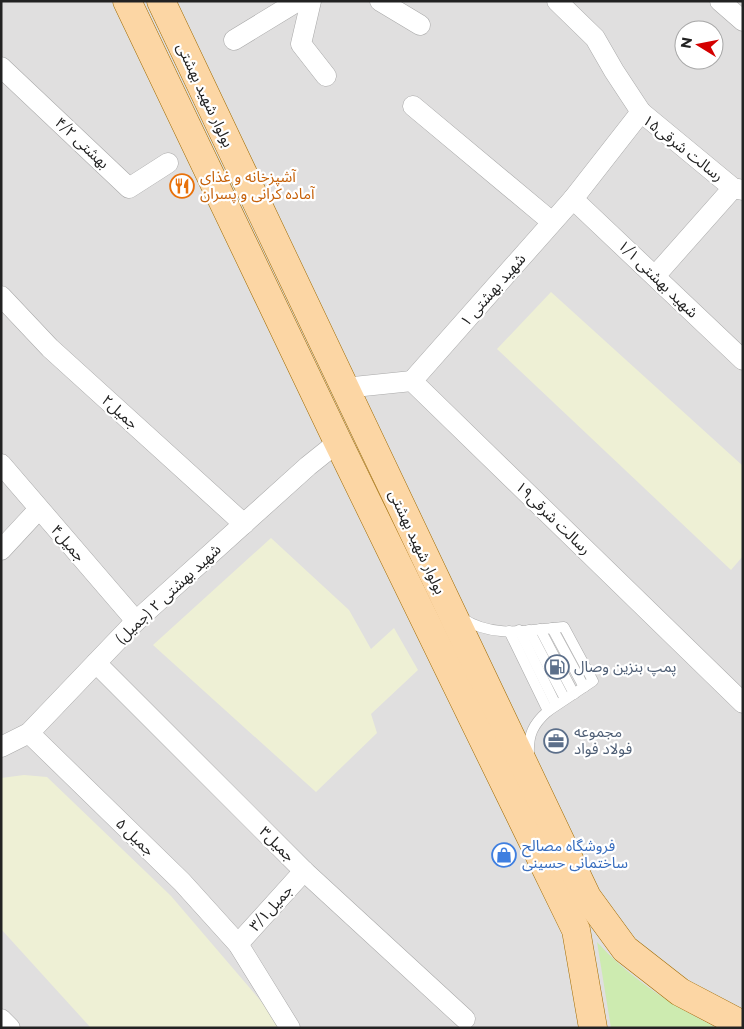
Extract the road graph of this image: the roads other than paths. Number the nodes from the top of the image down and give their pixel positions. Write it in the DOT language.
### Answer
graph roads {
  1 [pos="128,1"];
  2 [pos="161,1"];
  3 [pos="298,1"];
  4 [pos="311,1"];
  5 [pos="380,1"];
  6 [pos="557,1"];
  7 [pos="720,1"];
  8 [pos="743,21"];
  9 [pos="420,25"];
  10 [pos="234,40"];
  11 [pos="1,67"];
  12 [pos="326,76"];
  13 [pos="413,106"];
  14 [pos="641,112"];
  15 [pos="168,163"];
  16 [pos="738,189"];
  17 [pos="573,199"];
  18 [pos="552,222"];
  19 [pos="655,276"];
  20 [pos="296,285"];
  21 [pos="1,296"];
  22 [pos="269,296"];
  23 [pos="743,360"];
  24 [pos="412,381"];
  25 [pos="344,388"];
  26 [pos="338,442"];
  27 [pos="1,464"];
  28 [pos="39,509"];
  29 [pos="244,524"];
  30 [pos="1,550"];
  31 [pos="449,609"];
  32 [pos="136,622"];
  33 [pos="552,628"];
  34 [pos="540,629"];
  35 [pos="519,630"];
  36 [pos="96,663"];
  37 [pos="584,687"];
  38 [pos="561,702"];
  39 [pos="743,703"];
  40 [pos="29,733"];
  41 [pos="1,747"];
  42 [pos="529,778"];
  43 [pos="304,871"];
  44 [pos="576,902"];
  45 [pos="238,944"];
  46 [pos="1,1019"];
  47 [pos="465,1019"];
  48 [pos="743,1025"];
  49 [pos="10,1028"];
  50 [pos="290,1028"];
  51 [pos="593,1028"];
  1 -- 22 [label="main road, بولوار شهید بهشتی"];
  2 -- 20 [label="main road, بولوار شهید بهشتی"];
  3 -- 10 [label="street"];
  4 -- 12 [label="street"];
  5 -- 9 [label="street"];
  6 -- 14 [label="street"];
  7 -- 8 [label="street"];
  11 -- 15 [label="street, بهشتی ۴/۲"];
  13 -- 18 [label="street"];
  14 -- 16 [label="street, رسالت شرقی۱۵"];
  14 -- 17 [label="street, رسالت شرقی۱۵"];
  16 -- 19 [label="street"];
  17 -- 18 [label="street, شهید بهشتی ۱"];
  17 -- 19 [label="street, شهید بهشتی ۱/۱"];
  18 -- 24 [label="street, شهید بهشتی ۱"];
  19 -- 23 [label="street, شهید بهشتی ۱/۱"];
  20 -- 22 [label="main road"];
  20 -- 25 [label="main road, بولوار شهید بهشتی"];
  21 -- 29 [label="street, جمیل۲"];
  22 -- 26 [label="main road, بولوار شهید بهشتی"];
  24 -- 25 [label="street"];
  24 -- 39 [label="street, رسالت شرقی۱۹"];
  25 -- 31 [label="main road, بولوار شهید بهشتی"];
  26 -- 29 [label="street, شهید بهشتی ۲ (جمیل)"];
  26 -- 44 [label="main road, بولوار شهید بهشتی"];
  27 -- 28 [label="street, جمیل۴"];
  28 -- 30 [label="street"];
  28 -- 32 [label="street, جمیل۴"];
  29 -- 32 [label="street, شهید بهشتی ۲ (جمیل)"];
  31 -- 35 [label="lane"];
  31 -- 42 [label="main road, بولوار شهید بهشتی"];
  32 -- 36 [label="street, شهید بهشتی ۲ (جمیل)"];
  33 -- 34 [label="lane"];
  33 -- 37 [label="lane"];
  33 -- 37 [label="lane"];
  34 -- 35 [label="lane"];
  34 -- 38 [label="lane"];
  35 -- 38 [label="lane"];
  35 -- 38 [label="lane"];
  36 -- 40 [label="street, شهید بهشتی ۲ (جمیل)"];
  36 -- 43 [label="street, جمیل۳"];
  37 -- 38 [label="lane"];
  38 -- 42 [label="lane"];
  40 -- 41 [label="street, شهید بهشتی ۲ (جمیل)"];
  40 -- 45 [label="street, جمیل ۵"];
  42 -- 44 [label="main road, بولوار شهید بهشتی"];
  43 -- 45 [label="street, جمیل۳/۱"];
  43 -- 47 [label="street, جمیل۳"];
  44 -- 48 [label="main road, بولوار شهید بهشتی"];
  44 -- 51 [label="main road, بولوار شهید بهشتی"];
  45 -- 50 [label="street, جمیل ۵"];
  46 -- 49 [label="street"];
}
